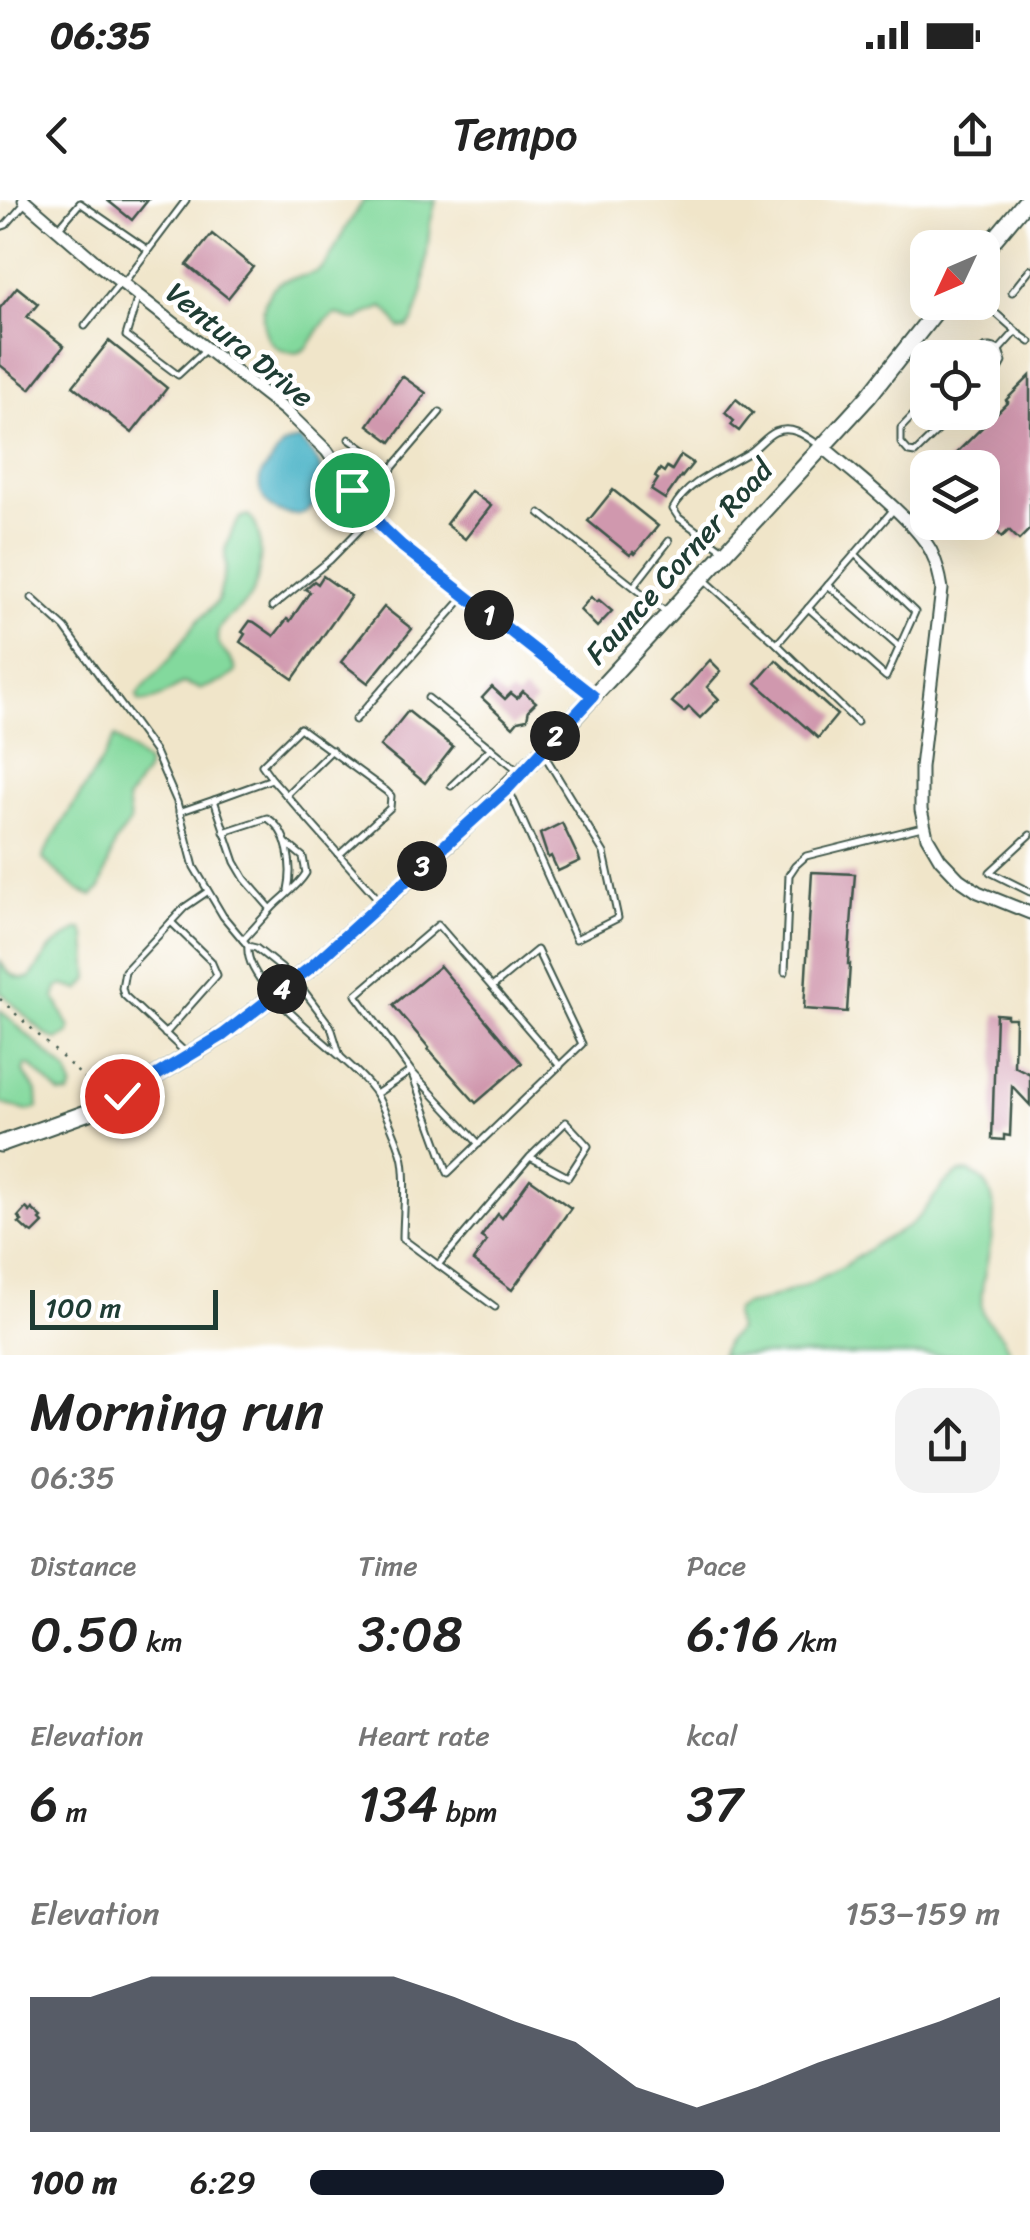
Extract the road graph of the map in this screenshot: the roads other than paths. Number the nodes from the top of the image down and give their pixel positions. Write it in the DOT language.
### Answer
graph roads {
  1 [pos="186,200"];
  2 [pos="1027,200"];
  3 [pos="25,201"];
  4 [pos="0,226"];
  5 [pos="57,230"];
  6 [pos="1000,232"];
  7 [pos="148,250"];
  8 [pos="1030,269"];
  9 [pos="122,283"];
  10 [pos="1012,292"];
  11 [pos="138,296"];
  12 [pos="1000,317"];
  13 [pos="929,320"];
  14 [pos="84,326"];
  15 [pos="1016,331"];
  16 [pos="1030,342"];
  17 [pos="207,348"];
  18 [pos="1000,350"];
  19 [pos="1000,367"];
  20 [pos="440,412"];
  21 [pos="910,419"];
  22 [pos="940,430"];
  23 [pos="349,440"];
  24 [pos="822,446"];
  25 [pos="392,468"];
  26 [pos="362,503"];
  27 [pos="894,509"];
  28 [pos="540,512"];
  29 [pos="372,516"];
  30 [pos="669,541"];
  31 [pos="726,552"];
  32 [pos="855,554"];
  33 [pos="702,578"];
  34 [pos="828,585"];
  35 [pos="634,586"];
  36 [pos="32,598"];
  37 [pos="464,598"];
  38 [pos="272,607"];
  39 [pos="808,608"];
  40 [pos="670,615"];
  41 [pos="777,644"];
  42 [pos="899,648"];
  43 [pos="593,696"];
  44 [pos="428,698"];
  45 [pos="356,720"];
  46 [pos="857,722"];
  47 [pos="491,748"];
  48 [pos="332,750"];
  49 [pos="542,752"];
  50 [pos="522,772"];
  51 [pos="272,779"];
  52 [pos="451,786"];
  53 [pos="508,788"];
  54 [pos="286,795"];
  55 [pos="214,800"];
  56 [pos="180,812"];
  57 [pos="925,826"];
  58 [pos="224,832"];
  59 [pos="1030,834"];
  60 [pos="285,842"];
  61 [pos="340,855"];
  62 [pos="288,890"];
  63 [pos="208,892"];
  64 [pos="1030,892"];
  65 [pos="382,903"];
  66 [pos="271,909"];
  67 [pos="1030,913"];
  68 [pos="171,922"];
  69 [pos="245,943"];
  70 [pos="785,972"];
  71 [pos="295,980"];
  72 [pos="492,987"];
  73 [pos="274,995"];
  74 [pos="164,1034"];
  75 [pos="188,1055"];
  76 [pos="340,1056"];
  77 [pos="560,1066"];
  78 [pos="412,1071"];
  79 [pos="376,1094"];
  80 [pos="0,1144"];
  81 [pos="479,1144"];
  82 [pos="530,1156"];
  83 [pos="438,1265"];
  84 [pos="495,1308"];
  1 -- 7 [label="lane"];
  2 -- 6 [label="main road"];
  3 -- 4 [label="lane"];
  3 -- 5 [label="street, Ventura Drive"];
  5 -- 7 [label="lane"];
  5 -- 9 [label="street, Ventura Drive"];
  7 -- 9 [label="lane"];
  8 -- 10 [label="lane"];
  9 -- 11 [label="street, Ventura Drive"];
  9 -- 14 [label="lane"];
  11 -- 17 [label="street, Ventura Drive"];
  11 -- 17 [label="lane"];
  12 -- 15 [label="lane"];
  13 -- 24 [label="main road, Faunce Corner Road"];
  15 -- 16 [label="lane"];
  15 -- 18 [label="lane"];
  17 -- 26 [label="street, Ventura Drive"];
  18 -- 19 [label="lane"];
  20 -- 25 [label="lane"];
  21 -- 22 [label="lane"];
  23 -- 25 [label="lane"];
  24 -- 27 [label="street"];
  24 -- 31 [label="main road, Faunce Corner Road"];
  24 -- 31 [label="lane"];
  25 -- 26 [label="lane"];
  26 -- 29 [label="street, Ventura Drive"];
  27 -- 32 [label="lane"];
  27 -- 57 [label="street"];
  28 -- 35 [label="lane"];
  29 -- 37 [label="street, Ventura Drive"];
  29 -- 38 [label="lane"];
  30 -- 35 [label="lane"];
  31 -- 33 [label="main road, Faunce Corner Road"];
  32 -- 34 [label="lane"];
  32 -- 42 [label="lane"];
  33 -- 40 [label="main road, Faunce Corner Road"];
  33 -- 41 [label="lane"];
  34 -- 39 [label="lane"];
  34 -- 42 [label="lane"];
  35 -- 40 [label="lane"];
  36 -- 56 [label="lane"];
  37 -- 43 [label="street, Ventura Drive"];
  37 -- 45 [label="lane"];
  39 -- 41 [label="lane"];
  39 -- 42 [label="lane"];
  40 -- 43 [label="main road, Faunce Corner Road"];
  41 -- 46 [label="lane"];
  43 -- 49 [label="main road, Faunce Corner Road"];
  44 -- 47 [label="lane"];
  47 -- 50 [label="lane"];
  47 -- 52 [label="lane"];
  48 -- 51 [label="lane"];
  48 -- 54 [label="lane"];
  48 -- 61 [label="lane"];
  49 -- 50 [label="main road, Faunce Corner Road"];
  49 -- 53 [label="lane"];
  50 -- 53 [label="main road, Faunce Corner Road"];
  51 -- 54 [label="lane"];
  51 -- 55 [label="lane"];
  53 -- 65 [label="main road, Faunce Corner Road"];
  54 -- 61 [label="lane"];
  55 -- 56 [label="lane"];
  55 -- 58 [label="lane"];
  56 -- 63 [label="lane"];
  57 -- 67 [label="street"];
  57 -- 70 [label="lane"];
  58 -- 60 [label="lane"];
  58 -- 66 [label="lane"];
  59 -- 64 [label="lane"];
  60 -- 62 [label="lane"];
  60 -- 62 [label="lane"];
  61 -- 65 [label="lane"];
  62 -- 66 [label="lane"];
  63 -- 68 [label="lane"];
  63 -- 69 [label="lane"];
  65 -- 71 [label="main road, Faunce Corner Road"];
  66 -- 69 [label="lane"];
  68 -- 74 [label="lane"];
  68 -- 74 [label="lane"];
  69 -- 71 [label="lane"];
  69 -- 73 [label="lane"];
  71 -- 73 [label="main road, Faunce Corner Road"];
  71 -- 76 [label="lane"];
  72 -- 77 [label="lane"];
  72 -- 77 [label="lane"];
  72 -- 78 [label="lane"];
  73 -- 75 [label="main road, Faunce Corner Road"];
  73 -- 76 [label="lane"];
  74 -- 75 [label="lane"];
  75 -- 80 [label="main road, Faunce Corner Road"];
  76 -- 79 [label="lane"];
  77 -- 81 [label="lane"];
  78 -- 79 [label="lane"];
  78 -- 81 [label="lane"];
  78 -- 81 [label="lane"];
  79 -- 83 [label="lane"];
  82 -- 82 [label="lane"];
  82 -- 83 [label="lane"];
  83 -- 84 [label="lane"];
}
